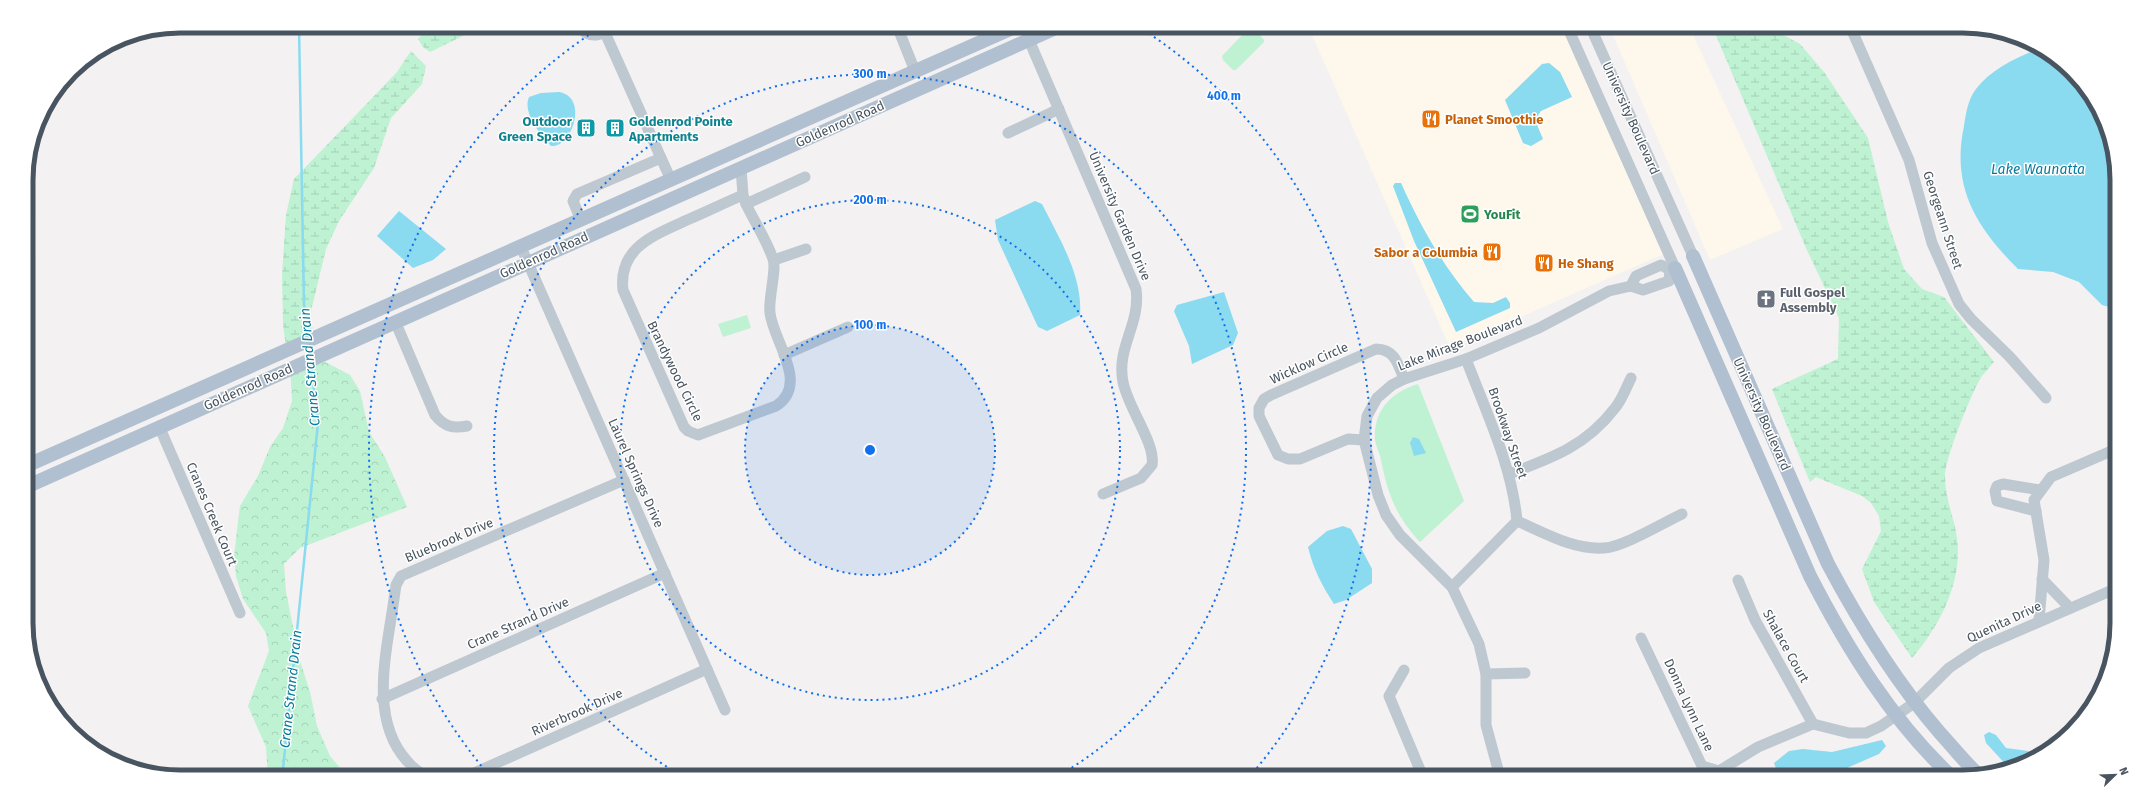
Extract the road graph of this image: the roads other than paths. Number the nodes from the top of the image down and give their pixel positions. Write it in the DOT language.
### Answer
graph roads {
  1 [pos="588,33"];
  2 [pos="597,33"];
  3 [pos="605,33"];
  4 [pos="900,33"];
  5 [pos="1001,33"];
  6 [pos="1034,33"];
  7 [pos="1044,33"];
  8 [pos="1570,33"];
  9 [pos="1593,33"];
  10 [pos="1853,33"];
  11 [pos="1029,40"];
  12 [pos="915,71"];
  13 [pos="1059,109"];
  14 [pos="829,110"];
  15 [pos="824,132"];
  16 [pos="1008,134"];
  17 [pos="661,158"];
  18 [pos="741,168"];
  19 [pos="805,177"];
  20 [pos="671,180"];
  21 [pos="744,199"];
  22 [pos="581,220"];
  23 [pos="521,247"];
  24 [pos="806,249"];
  25 [pos="1693,256"];
  26 [pos="494,259"];
  27 [pos="774,260"];
  28 [pos="528,262"];
  29 [pos="1672,269"];
  30 [pos="1631,286"];
  31 [pos="395,321"];
  32 [pos="848,327"];
  33 [pos="334,339"];
  34 [pos="784,355"];
  35 [pos="297,356"];
  36 [pos="1466,359"];
  37 [pos="1404,378"];
  38 [pos="1631,378"];
  39 [pos="2046,398"];
  40 [pos="164,406"];
  41 [pos="159,426"];
  42 [pos="467,426"];
  43 [pos="1364,440"];
  44 [pos="2110,452"];
  45 [pos="33,463"];
  46 [pos="76,464"];
  47 [pos="1509,474"];
  48 [pos="624,480"];
  49 [pos="33,484"];
  50 [pos="2040,490"];
  51 [pos="1103,494"];
  52 [pos="2036,511"];
  53 [pos="1682,514"];
  54 [pos="1517,521"];
  55 [pos="665,573"];
  56 [pos="2042,579"];
  57 [pos="1738,580"];
  58 [pos="1452,587"];
  59 [pos="2110,591"];
  60 [pos="2070,608"];
  61 [pos="240,613"];
  62 [pos="2038,621"];
  63 [pos="1641,638"];
  64 [pos="706,669"];
  65 [pos="1404,670"];
  66 [pos="1525,673"];
  67 [pos="1486,674"];
  68 [pos="382,699"];
  69 [pos="1914,703"];
  70 [pos="725,710"];
  71 [pos="1897,716"];
  72 [pos="1813,724"];
  73 [pos="418,770"];
  74 [pos="481,770"];
  75 [pos="1420,770"];
  76 [pos="1498,770"];
  77 [pos="1716,770"];
  78 [pos="1721,770"];
  79 [pos="1945,770"];
  80 [pos="1974,770"];
  1 -- 2 [label="street"];
  3 -- 17 [label="street"];
  4 -- 12 [label="street"];
  5 -- 12 [label="main road, Goldenrod Road"];
  6 -- 11 [label="main road"];
  7 -- 11 [label="main road, Goldenrod Road"];
  8 -- 29 [label="street, University Boulevard"];
  9 -- 25 [label="street, University Boulevard"];
  10 -- 39 [label="street, Georgeann Street"];
  11 -- 13 [label="street, University Garden Drive"];
  11 -- 15 [label="main road, Goldenrod Road"];
  12 -- 14 [label="main road, Goldenrod Road"];
  12 -- 15 [label="main road"];
  13 -- 16 [label="street"];
  13 -- 51 [label="street, University Garden Drive"];
  14 -- 18 [label="main road"];
  14 -- 20 [label="main road, Goldenrod Road"];
  15 -- 18 [label="main road, Goldenrod Road"];
  17 -- 20 [label="street"];
  17 -- 22 [label="street"];
  18 -- 21 [label="street"];
  18 -- 28 [label="main road, Goldenrod Road"];
  19 -- 21 [label="street, Brandywood Circle"];
  20 -- 22 [label="main road, Goldenrod Road"];
  21 -- 27 [label="street"];
  21 -- 34 [label="street, Brandywood Circle"];
  22 -- 23 [label="main road, Goldenrod Road"];
  23 -- 26 [label="main road, Goldenrod Road"];
  23 -- 28 [label="street, Laurel Springs Drive"];
  24 -- 27 [label="street"];
  25 -- 69 [label="main road, University Boulevard"];
  26 -- 31 [label="main road"];
  26 -- 33 [label="main road, Goldenrod Road"];
  27 -- 34 [label="street, Brandywood Circle"];
  28 -- 31 [label="main road, Goldenrod Road"];
  28 -- 48 [label="street, Laurel Springs Drive"];
  29 -- 30 [label="street, Lake Mirage Boulevard"];
  29 -- 30 [label="street, Lake Mirage Boulevard"];
  29 -- 71 [label="main road, University Boulevard"];
  30 -- 36 [label="street, Lake Mirage Boulevard"];
  31 -- 33 [label="main road, Goldenrod Road"];
  31 -- 42 [label="street"];
  32 -- 34 [label="street"];
  33 -- 35 [label="main road, Goldenrod Road"];
  35 -- 40 [label="main road, Goldenrod Road"];
  35 -- 41 [label="main road, Goldenrod Road"];
  36 -- 37 [label="street, Lake Mirage Boulevard"];
  36 -- 47 [label="street, Brookway Street"];
  37 -- 43 [label="street, Lake Mirage Boulevard"];
  37 -- 43 [label="street, Wicklow Circle"];
  38 -- 47 [label="street"];
  40 -- 45 [label="main road, Goldenrod Road"];
  40 -- 46 [label="main road"];
  41 -- 46 [label="main road, Goldenrod Road"];
  41 -- 61 [label="street, Cranes Creek Court"];
  43 -- 58 [label="street, Lake Mirage Boulevard"];
  44 -- 50 [label="street"];
  46 -- 49 [label="main road, Goldenrod Road"];
  47 -- 54 [label="street, Brookway Street"];
  48 -- 55 [label="street, Laurel Springs Drive"];
  48 -- 68 [label="street, Bluebrook Drive"];
  50 -- 52 [label="street"];
  50 -- 52 [label="street"];
  52 -- 56 [label="street"];
  53 -- 54 [label="street"];
  54 -- 58 [label="street"];
  55 -- 64 [label="street, Laurel Springs Drive"];
  55 -- 68 [label="street, Crane Strand Drive"];
  56 -- 60 [label="street"];
  56 -- 62 [label="street"];
  57 -- 72 [label="street, Shalace Court"];
  58 -- 67 [label="street, Lake Mirage Boulevard"];
  59 -- 60 [label="street, Quenita Drive"];
  60 -- 62 [label="street, Quenita Drive"];
  62 -- 69 [label="street, Quenita Drive"];
  63 -- 77 [label="street, Donna Lynn Lane"];
  64 -- 70 [label="street, Laurel Springs Drive"];
  64 -- 74 [label="street, Riverbrook Drive"];
  65 -- 75 [label="street"];
  66 -- 67 [label="street"];
  67 -- 76 [label="street, Lake Mirage Boulevard"];
  68 -- 73 [label="street"];
  69 -- 71 [label="street, Quenita Drive"];
  69 -- 80 [label="main road, University Boulevard"];
  71 -- 72 [label="street"];
  71 -- 79 [label="main road, University Boulevard"];
  72 -- 78 [label="street, Donna Lynn Lane"];
}
